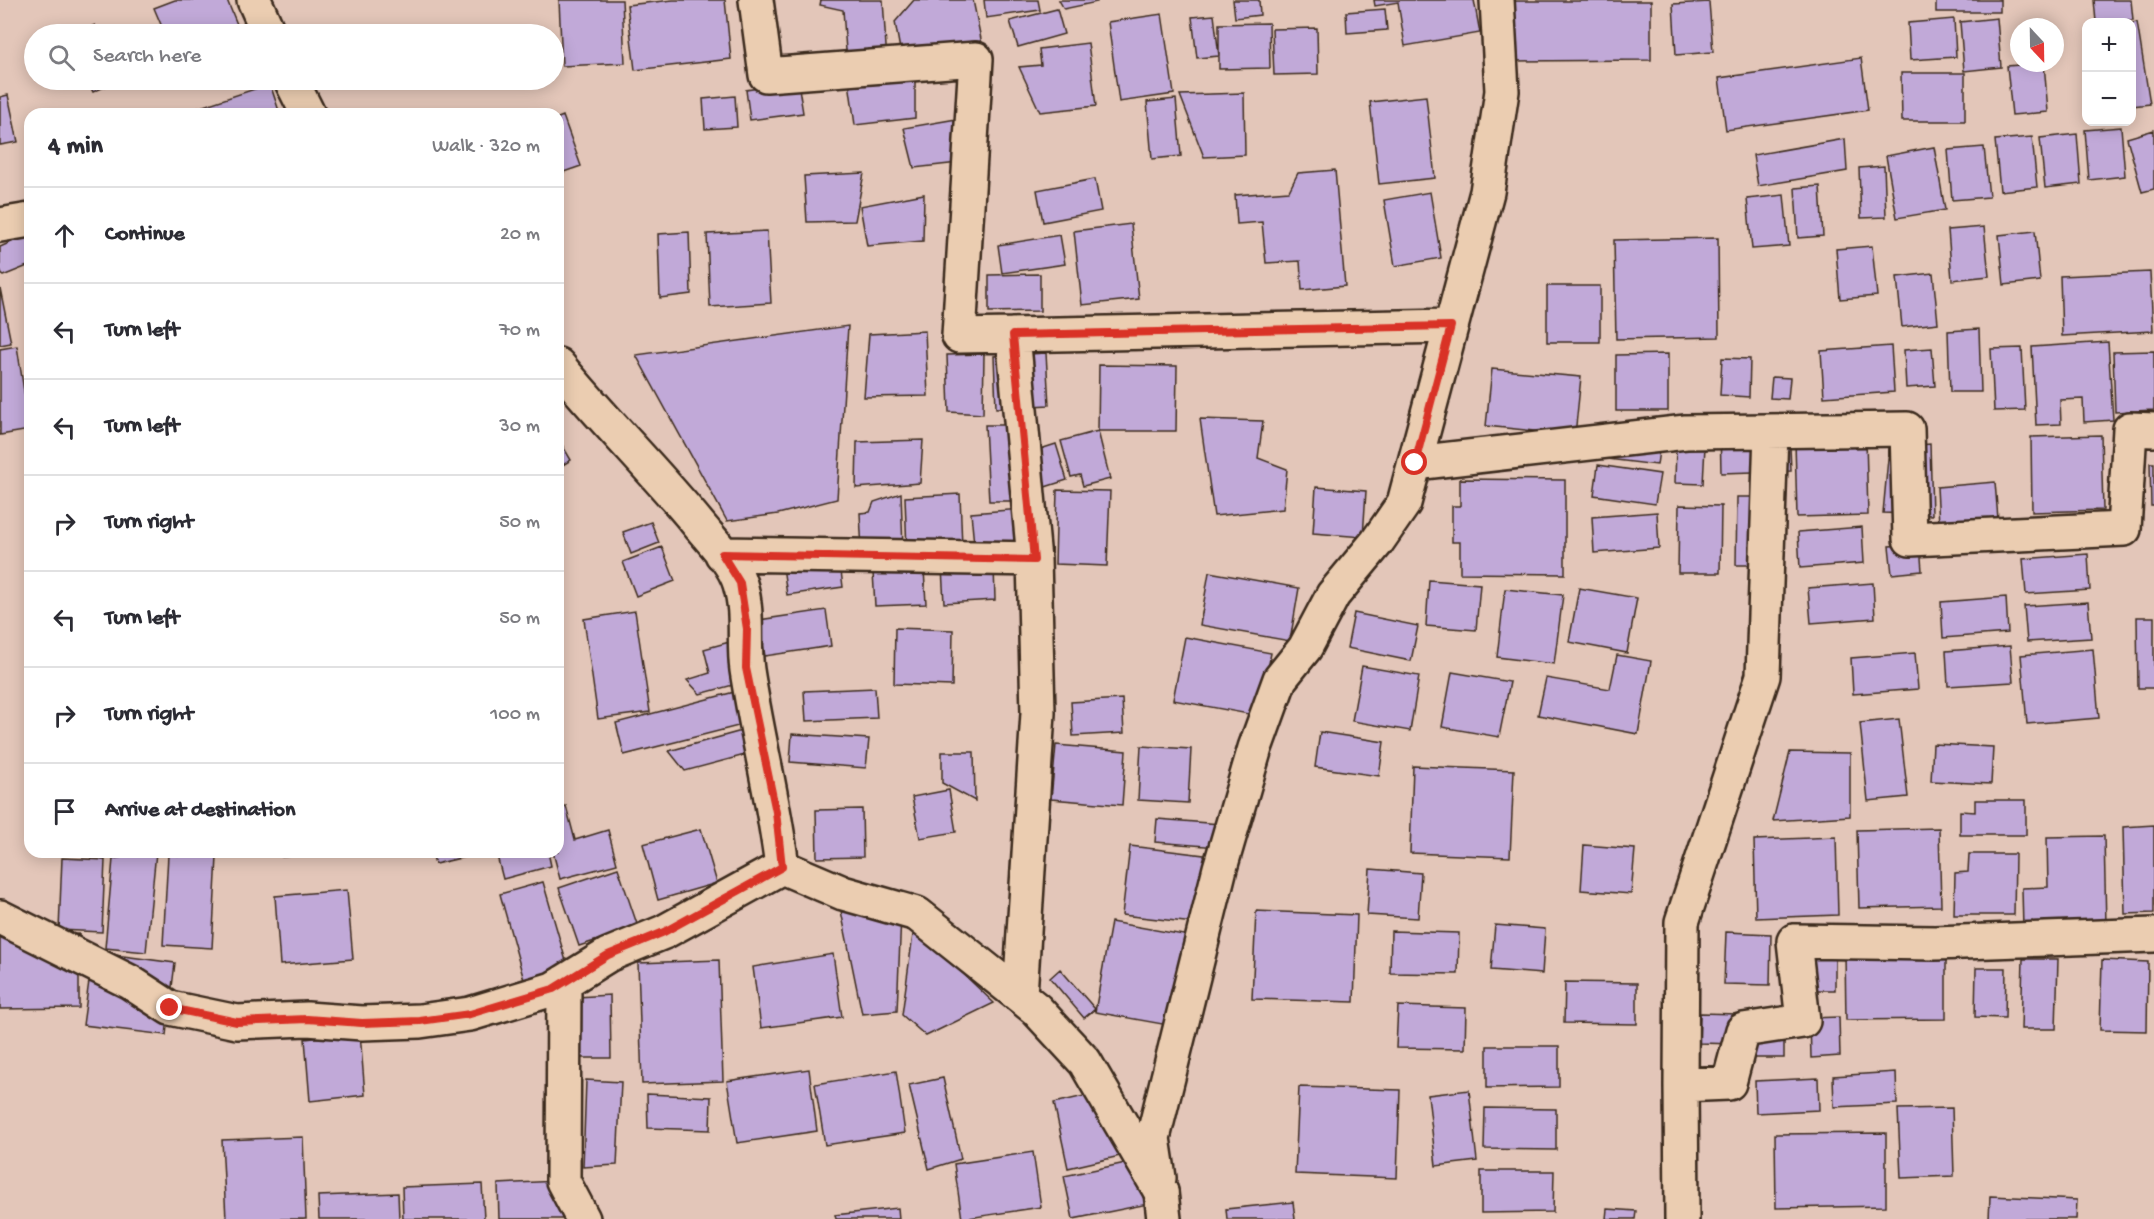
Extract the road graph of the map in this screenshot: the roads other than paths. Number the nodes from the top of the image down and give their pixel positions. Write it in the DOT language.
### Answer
graph roads {
  1 [pos="254,0"];
  2 [pos="756,0"];
  3 [pos="1497,0"];
  4 [pos="265,24"];
  5 [pos="296,90"];
  6 [pos="305,108"];
  7 [pos="24,221"];
  8 [pos="0,225"];
  9 [pos="1451,326"];
  10 [pos="1013,335"];
  11 [pos="564,372"];
  12 [pos="2154,430"];
  13 [pos="1771,431"];
  14 [pos="1415,463"];
  15 [pos="722,554"];
  16 [pos="1034,560"];
  17 [pos="782,867"];
  18 [pos="0,917"];
  19 [pos="2154,935"];
  20 [pos="564,982"];
  21 [pos="1020,995"];
  22 [pos="1681,1085"];
  23 [pos="1162,1206"];
  24 [pos="584,1219"];
  25 [pos="1682,1219"];
  1 -- 4 [label="street"];
  2 -- 10 [label="street"];
  3 -- 9 [label="street"];
  5 -- 6 [label="street"];
  7 -- 8 [label="street"];
  9 -- 10 [label="street"];
  9 -- 14 [label="street"];
  10 -- 16 [label="street"];
  11 -- 15 [label="street"];
  12 -- 13 [label="street"];
  13 -- 14 [label="street"];
  13 -- 22 [label="street"];
  14 -- 23 [label="street"];
  15 -- 16 [label="street"];
  15 -- 17 [label="street"];
  16 -- 21 [label="street"];
  17 -- 20 [label="street"];
  17 -- 21 [label="street"];
  18 -- 20 [label="street"];
  19 -- 22 [label="street"];
  20 -- 24 [label="street"];
  21 -- 23 [label="street"];
  22 -- 25 [label="street"];
}
